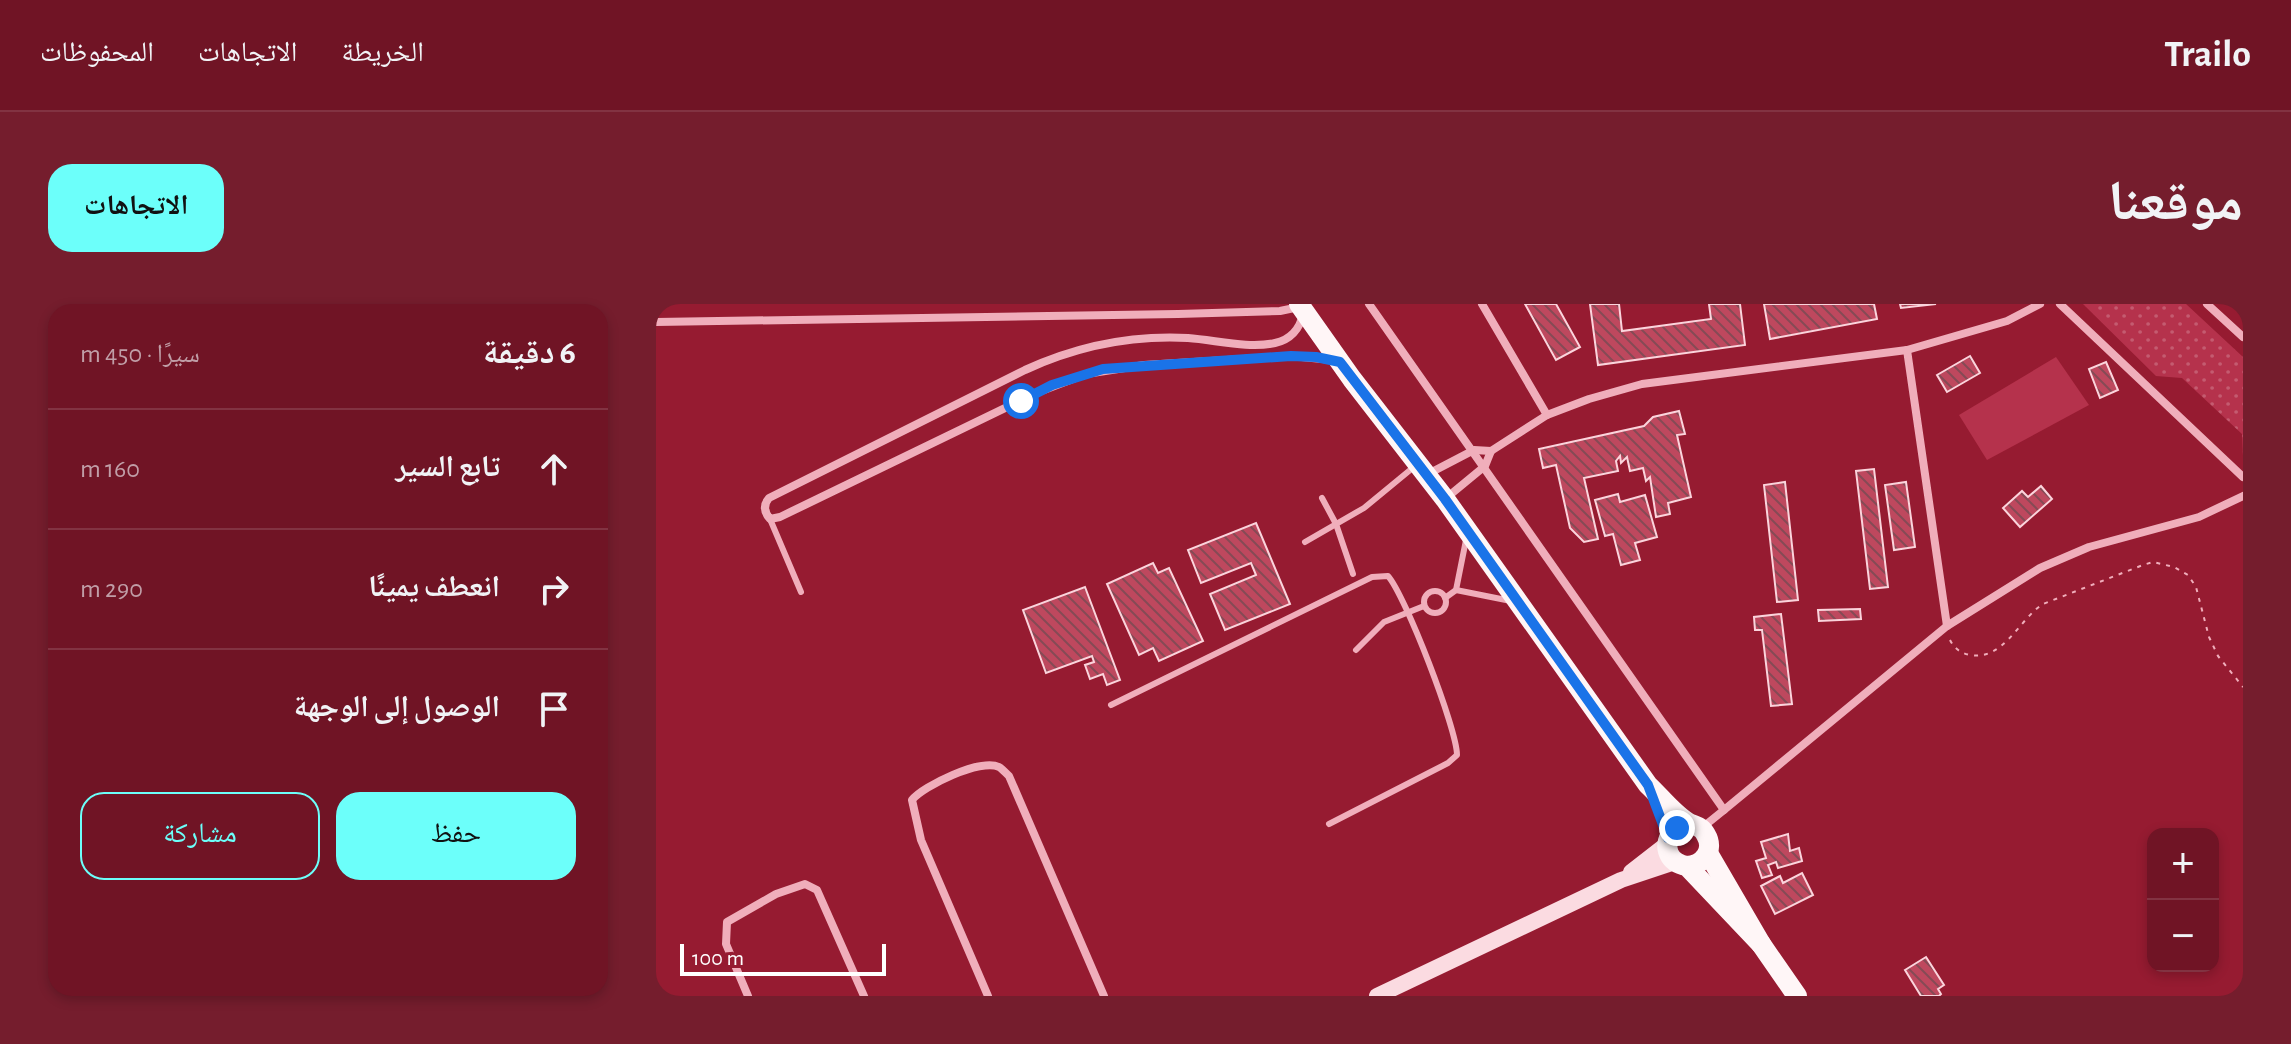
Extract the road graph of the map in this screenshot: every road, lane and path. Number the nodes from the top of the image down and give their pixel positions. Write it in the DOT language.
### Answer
graph roads {
  1 [pos="1369,304"];
  2 [pos="1482,304"];
  3 [pos="2040,304"];
  4 [pos="2060,304"];
  5 [pos="2207,304"];
  6 [pos="1301,306"];
  7 [pos="656,322"];
  8 [pos="2243,337"];
  9 [pos="1261,345"];
  10 [pos="1907,350"];
  11 [pos="1263,358"];
  12 [pos="1340,362"];
  13 [pos="1547,415"];
  14 [pos="1474,450"];
  15 [pos="1491,451"];
  16 [pos="1485,466"];
  17 [pos="1422,470"];
  18 [pos="2243,477"];
  19 [pos="2243,496"];
  20 [pos="1322,498"];
  21 [pos="1445,499"];
  22 [pos="770,519"];
  23 [pos="1336,524"];
  24 [pos="1468,532"];
  25 [pos="1305,542"];
  26 [pos="1353,574"];
  27 [pos="1456,590"];
  28 [pos="801,592"];
  29 [pos="1445,598"];
  30 [pos="1518,602"];
  31 [pos="1424,606"];
  32 [pos="1408,613"];
  33 [pos="1947,626"];
  34 [pos="1356,650"];
  35 [pos="2243,687"];
  36 [pos="1111,705"];
  37 [pos="1648,785"];
  38 [pos="1724,810"];
  39 [pos="1329,824"];
  40 [pos="1695,826"];
  41 [pos="1674,852"];
  42 [pos="1708,853"];
  43 [pos="1761,944"];
  44 [pos="748,996"];
  45 [pos="864,996"];
  46 [pos="988,996"];
  47 [pos="1104,996"];
  48 [pos="1377,996"];
  49 [pos="1797,996"];
  1 -- 14 [label="street"];
  2 -- 13 [label="street"];
  3 -- 10 [label="street"];
  4 -- 18 [label="street"];
  5 -- 8 [label="street"];
  6 -- 7 [label="street"];
  6 -- 9 [label="street"];
  6 -- 12 [label="main road"];
  9 -- 11 [label="street"];
  9 -- 22 [label="street"];
  10 -- 13 [label="street"];
  10 -- 33 [label="street"];
  11 -- 12 [label="street"];
  11 -- 22 [label="street"];
  12 -- 17 [label="main road"];
  13 -- 15 [label="street"];
  14 -- 15 [label="street"];
  14 -- 16 [label="street"];
  14 -- 17 [label="street"];
  15 -- 16 [label="street"];
  16 -- 21 [label="street"];
  16 -- 38 [label="street"];
  17 -- 21 [label="main road"];
  17 -- 23 [label="lane"];
  19 -- 33 [label="street"];
  20 -- 23 [label="lane"];
  21 -- 24 [label="main road"];
  22 -- 28 [label="lane"];
  23 -- 25 [label="lane"];
  23 -- 26 [label="lane"];
  24 -- 27 [label="lane"];
  24 -- 30 [label="main road"];
  27 -- 29 [label="lane"];
  27 -- 30 [label="lane"];
  29 -- 31 [label="lane"];
  29 -- 31 [label="lane"];
  30 -- 37 [label="main road"];
  31 -- 32 [label="lane"];
  32 -- 34 [label="lane"];
  32 -- 36 [label="lane"];
  32 -- 39 [label="lane"];
  33 -- 35 [label="path"];
  33 -- 38 [label="street"];
  37 -- 40 [label="main road"];
  37 -- 41 [label="main road"];
  38 -- 40 [label="street"];
  40 -- 41 [label="main road"];
  40 -- 42 [label="main road"];
  41 -- 42 [label="main road"];
  41 -- 43 [label="main road"];
  41 -- 48 [label="street"];
  42 -- 43 [label="main road"];
  43 -- 49 [label="main road"];
  44 -- 45 [label="street"];
  46 -- 47 [label="street"];
}
